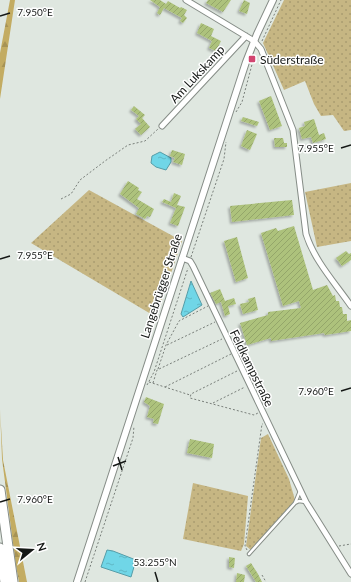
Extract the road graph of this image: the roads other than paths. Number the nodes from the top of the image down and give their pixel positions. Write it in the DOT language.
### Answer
graph roads {
  1 [pos="186,0"];
  2 [pos="273,0"];
  3 [pos="246,36"];
  4 [pos="254,41"];
  5 [pos="162,126"];
  6 [pos="182,258"];
  7 [pos="351,306"];
  8 [pos="0,490"];
  9 [pos="300,491"];
  10 [pos="306,502"];
  11 [pos="295,503"];
  12 [pos="0,548"];
  13 [pos="250,554"];
  14 [pos="11,572"];
  15 [pos="351,574"];
  16 [pos="5,582"];
  17 [pos="13,582"];
  18 [pos="16,582"];
  19 [pos="77,582"];
  1 -- 3 [label="street"];
  2 -- 4 [label="street, Langebrügger Straße"];
  3 -- 4 [label="street"];
  3 -- 5 [label="street, Am Lukskamp"];
  4 -- 6 [label="street, Langebrügger Straße"];
  4 -- 7 [label="street"];
  6 -- 9 [label="street, Feldkampstraße"];
  6 -- 19 [label="street, Langebrügger Straße"];
  8 -- 14 [label="highway"];
  9 -- 10 [label="street, Feldkampstraße"];
  9 -- 11 [label="lane"];
  10 -- 11 [label="lane"];
  10 -- 15 [label="street, Feldkampstraße"];
  11 -- 13 [label="lane"];
  12 -- 16 [label="highway"];
  14 -- 17 [label="highway"];
  14 -- 18 [label="highway"];
}
